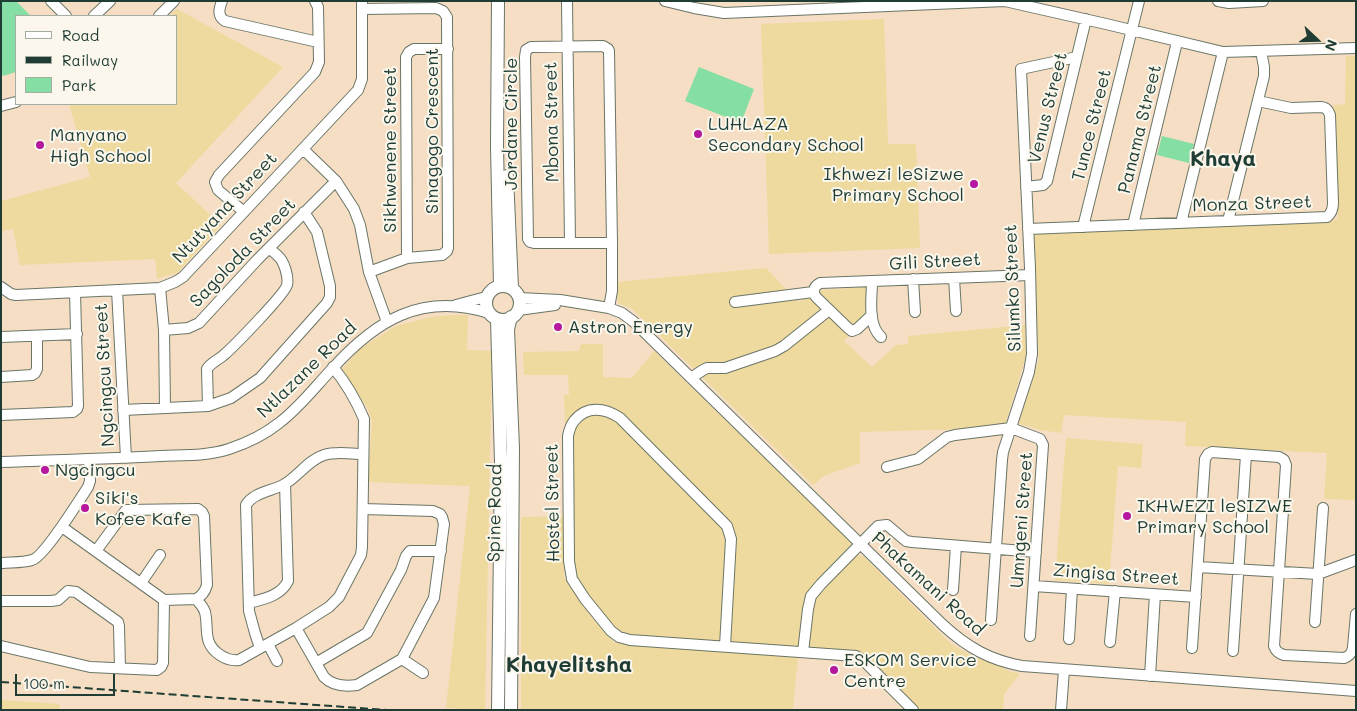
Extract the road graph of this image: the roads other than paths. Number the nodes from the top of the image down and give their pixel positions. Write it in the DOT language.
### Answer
graph roads {
  1 [pos="52,1"];
  2 [pos="110,1"];
  3 [pos="174,1"];
  4 [pos="222,1"];
  5 [pos="315,1"];
  6 [pos="498,1"];
  7 [pos="567,1"];
  8 [pos="665,1"];
  9 [pos="748,1"];
  10 [pos="1005,1"];
  11 [pos="1139,1"];
  12 [pos="1218,1"];
  13 [pos="1263,1"];
  14 [pos="1234,2"];
  15 [pos="362,5"];
  16 [pos="748,12"];
  17 [pos="65,15"];
  18 [pos="95,15"];
  19 [pos="160,15"];
  20 [pos="1086,19"];
  21 [pos="1132,30"];
  22 [pos="318,42"];
  23 [pos="1177,42"];
  24 [pos="567,46"];
  25 [pos="1356,48"];
  26 [pos="448,49"];
  27 [pos="1261,51"];
  28 [pos="1223,52"];
  29 [pos="1077,57"];
  30 [pos="1258,100"];
  31 [pos="15,102"];
  32 [pos="1,106"];
  33 [pos="303,149"];
  34 [pos="336,181"];
  35 [pos="1026,187"];
  36 [pos="244,212"];
  37 [pos="304,212"];
  38 [pos="1228,221"];
  39 [pos="1181,223"];
  40 [pos="1133,225"];
  41 [pos="1084,227"];
  42 [pos="1028,229"];
  43 [pos="570,243"];
  44 [pos="612,243"];
  45 [pos="269,248"];
  46 [pos="408,258"];
  47 [pos="370,272"];
  48 [pos="1030,275"];
  49 [pos="954,278"];
  50 [pos="913,280"];
  51 [pos="872,281"];
  52 [pos="1,287"];
  53 [pos="160,288"];
  54 [pos="117,290"];
  55 [pos="76,292"];
  56 [pos="814,292"];
  57 [pos="486,297"];
  58 [pos="512,300"];
  59 [pos="734,302"];
  60 [pos="455,305"];
  61 [pos="609,308"];
  62 [pos="829,310"];
  63 [pos="956,311"];
  64 [pos="915,312"];
  65 [pos="493,316"];
  66 [pos="872,316"];
  67 [pos="387,322"];
  68 [pos="164,330"];
  69 [pos="76,334"];
  70 [pos="37,336"];
  71 [pos="1,337"];
  72 [pos="880,337"];
  73 [pos="333,367"];
  74 [pos="1,377"];
  75 [pos="691,378"];
  76 [pos="208,406"];
  77 [pos="165,408"];
  78 [pos="123,410"];
  79 [pos="1,415"];
  80 [pos="1011,428"];
  81 [pos="363,454"];
  82 [pos="1246,455"];
  83 [pos="126,458"];
  84 [pos="89,459"];
  85 [pos="1,462"];
  86 [pos="887,467"];
  87 [pos="285,484"];
  88 [pos="1323,508"];
  89 [pos="363,509"];
  90 [pos="62,527"];
  91 [pos="860,544"];
  92 [pos="956,546"];
  93 [pos="995,549"];
  94 [pos="96,551"];
  95 [pos="440,551"];
  96 [pos="1036,552"];
  97 [pos="160,555"];
  98 [pos="1356,560"];
  99 [pos="1,563"];
  100 [pos="1198,567"];
  101 [pos="1238,570"];
  102 [pos="1278,572"];
  103 [pos="1318,574"];
  104 [pos="140,583"];
  105 [pos="1034,586"];
  106 [pos="1072,589"];
  107 [pos="953,590"];
  108 [pos="1115,591"];
  109 [pos="1154,594"];
  110 [pos="1196,597"];
  111 [pos="196,599"];
  112 [pos="164,600"];
  113 [pos="1,601"];
  114 [pos="249,603"];
  115 [pos="1356,614"];
  116 [pos="991,620"];
  117 [pos="1315,622"];
  118 [pos="296,628"];
  119 [pos="1030,636"];
  120 [pos="1069,639"];
  121 [pos="1110,642"];
  122 [pos="1,646"];
  123 [pos="264,646"];
  124 [pos="725,646"];
  125 [pos="1192,648"];
  126 [pos="1233,651"];
  127 [pos="803,652"];
  128 [pos="402,659"];
  129 [pos="277,661"];
  130 [pos="316,663"];
  131 [pos="120,668"];
  132 [pos="1064,670"];
  133 [pos="423,673"];
  134 [pos="1150,676"];
  135 [pos="1356,691"];
  136 [pos="504,705"];
  137 [pos="913,710"];
  138 [pos="1061,710"];
  1 -- 17 [label="street"];
  2 -- 18 [label="street"];
  3 -- 19 [label="street"];
  4 -- 22 [label="street"];
  5 -- 22 [label="street"];
  6 -- 58 [label="main road, Spine Road"];
  7 -- 24 [label="street, Mbona Street"];
  8 -- 16 [label="street"];
  9 -- 16 [label="street"];
  10 -- 16 [label="street"];
  10 -- 20 [label="street"];
  11 -- 21 [label="street, Tunce Street"];
  12 -- 14 [label="street"];
  13 -- 14 [label="street"];
  15 -- 26 [label="street, Sinagogo Crescent"];
  15 -- 33 [label="street, Ntutyana Street"];
  20 -- 21 [label="street"];
  20 -- 29 [label="street, Venus Street"];
  21 -- 23 [label="street"];
  21 -- 41 [label="street, Tunce Street"];
  22 -- 36 [label="street"];
  23 -- 28 [label="street"];
  23 -- 40 [label="street, Panama Street"];
  24 -- 43 [label="street, Mbona Street"];
  24 -- 43 [label="street, Jordane Circle"];
  24 -- 44 [label="street, Jordane Circle"];
  25 -- 27 [label="street"];
  26 -- 46 [label="street, Sinagogo Crescent"];
  26 -- 46 [label="street, Sikhwenene Street"];
  27 -- 28 [label="street"];
  27 -- 30 [label="street"];
  28 -- 39 [label="street"];
  29 -- 35 [label="street, Venus Street"];
  29 -- 35 [label="street, Silumko Street"];
  30 -- 38 [label="street"];
  30 -- 38 [label="street, Monza Street"];
  31 -- 32 [label="street"];
  33 -- 34 [label="street"];
  33 -- 36 [label="street, Ntutyana Street"];
  34 -- 37 [label="street, Sagoloda Street"];
  34 -- 47 [label="street"];
  35 -- 42 [label="street, Silumko Street"];
  36 -- 53 [label="street, Ntutyana Street"];
  37 -- 45 [label="street, Sagoloda Street"];
  37 -- 76 [label="street"];
  38 -- 39 [label="street, Monza Street"];
  39 -- 40 [label="street, Monza Street"];
  40 -- 41 [label="street, Monza Street"];
  41 -- 42 [label="street, Monza Street"];
  42 -- 48 [label="street, Silumko Street"];
  43 -- 44 [label="street, Jordane Circle"];
  44 -- 61 [label="street, Jordane Circle"];
  45 -- 68 [label="street, Sagoloda Street"];
  45 -- 76 [label="street"];
  46 -- 47 [label="street, Sinagogo Crescent"];
  47 -- 67 [label="street"];
  48 -- 49 [label="street, Gili Street"];
  48 -- 80 [label="street, Silumko Street"];
  49 -- 50 [label="street, Gili Street"];
  49 -- 63 [label="street"];
  50 -- 51 [label="street, Gili Street"];
  50 -- 64 [label="street"];
  51 -- 56 [label="street, Gili Street"];
  51 -- 66 [label="street, Gili Street"];
  52 -- 55 [label="street, Ntutyana Street"];
  53 -- 54 [label="street, Ntutyana Street"];
  53 -- 68 [label="street"];
  54 -- 55 [label="street, Ntutyana Street"];
  54 -- 78 [label="street, Ngcingcu Street"];
  55 -- 69 [label="street"];
  56 -- 59 [label="street"];
  56 -- 62 [label="street"];
  57 -- 58 [label="main road"];
  57 -- 60 [label="street, Ntlazane Road"];
  57 -- 65 [label="main road, Spine Road"];
  58 -- 61 [label="street, Phakamani Road"];
  58 -- 65 [label="main road"];
  58 -- 136 [label="main road, Spine Road"];
  60 -- 65 [label="street, Ntlazane Road"];
  60 -- 67 [label="street, Ntlazane Road"];
  61 -- 75 [label="street, Phakamani Road"];
  62 -- 66 [label="street"];
  62 -- 75 [label="street"];
  65 -- 136 [label="main road, Spine Road"];
  66 -- 72 [label="street, Gili Street"];
  67 -- 73 [label="street, Ntlazane Road"];
  68 -- 77 [label="street"];
  69 -- 70 [label="street"];
  69 -- 79 [label="street"];
  70 -- 71 [label="street"];
  70 -- 74 [label="street"];
  73 -- 81 [label="street"];
  73 -- 83 [label="street, Ntlazane Road"];
  75 -- 91 [label="street, Phakamani Road"];
  76 -- 77 [label="street"];
  77 -- 78 [label="street"];
  78 -- 83 [label="street, Ngcingcu Street"];
  80 -- 86 [label="street"];
  80 -- 93 [label="street, Silumko Street"];
  80 -- 96 [label="street, Umngeni Street"];
  81 -- 87 [label="street"];
  81 -- 89 [label="street"];
  82 -- 100 [label="street"];
  82 -- 101 [label="street"];
  82 -- 102 [label="street"];
  83 -- 84 [label="street, Ntlazane Road"];
  84 -- 85 [label="street, Ntlazane Road"];
  84 -- 90 [label="street"];
  87 -- 114 [label="street"];
  87 -- 114 [label="street"];
  88 -- 103 [label="street"];
  89 -- 95 [label="street"];
  89 -- 118 [label="street"];
  90 -- 94 [label="street"];
  90 -- 99 [label="street"];
  91 -- 92 [label="street"];
  91 -- 127 [label="street"];
  91 -- 132 [label="street, Phakamani Road"];
  92 -- 93 [label="street"];
  92 -- 107 [label="street"];
  93 -- 96 [label="street"];
  93 -- 116 [label="street, Silumko Street"];
  94 -- 104 [label="street"];
  94 -- 111 [label="street"];
  95 -- 128 [label="street"];
  95 -- 130 [label="street"];
  96 -- 105 [label="street, Umngeni Street"];
  97 -- 104 [label="street"];
  98 -- 103 [label="street"];
  100 -- 101 [label="street"];
  100 -- 110 [label="street"];
  101 -- 102 [label="street"];
  101 -- 126 [label="street"];
  102 -- 103 [label="street"];
  102 -- 115 [label="street"];
  103 -- 117 [label="street"];
  104 -- 112 [label="street"];
  105 -- 106 [label="street, Zingisa Street"];
  105 -- 119 [label="street, Umngeni Street"];
  106 -- 108 [label="street, Zingisa Street"];
  106 -- 120 [label="street"];
  108 -- 109 [label="street, Zingisa Street"];
  108 -- 121 [label="street"];
  109 -- 110 [label="street, Zingisa Street"];
  109 -- 134 [label="street"];
  110 -- 125 [label="street"];
  111 -- 112 [label="street"];
  111 -- 123 [label="street"];
  112 -- 131 [label="street"];
  113 -- 131 [label="street"];
  114 -- 123 [label="street"];
  118 -- 123 [label="street"];
  118 -- 130 [label="street"];
  122 -- 131 [label="street"];
  123 -- 129 [label="street"];
  124 -- 124 [label="street, Hostel Street"];
  124 -- 127 [label="street, Hostel Street"];
  127 -- 137 [label="street, Hostel Street"];
  128 -- 130 [label="street"];
  128 -- 133 [label="street"];
  132 -- 134 [label="street, Phakamani Road"];
  132 -- 138 [label="street"];
  134 -- 135 [label="street, Phakamani Road"];
}
